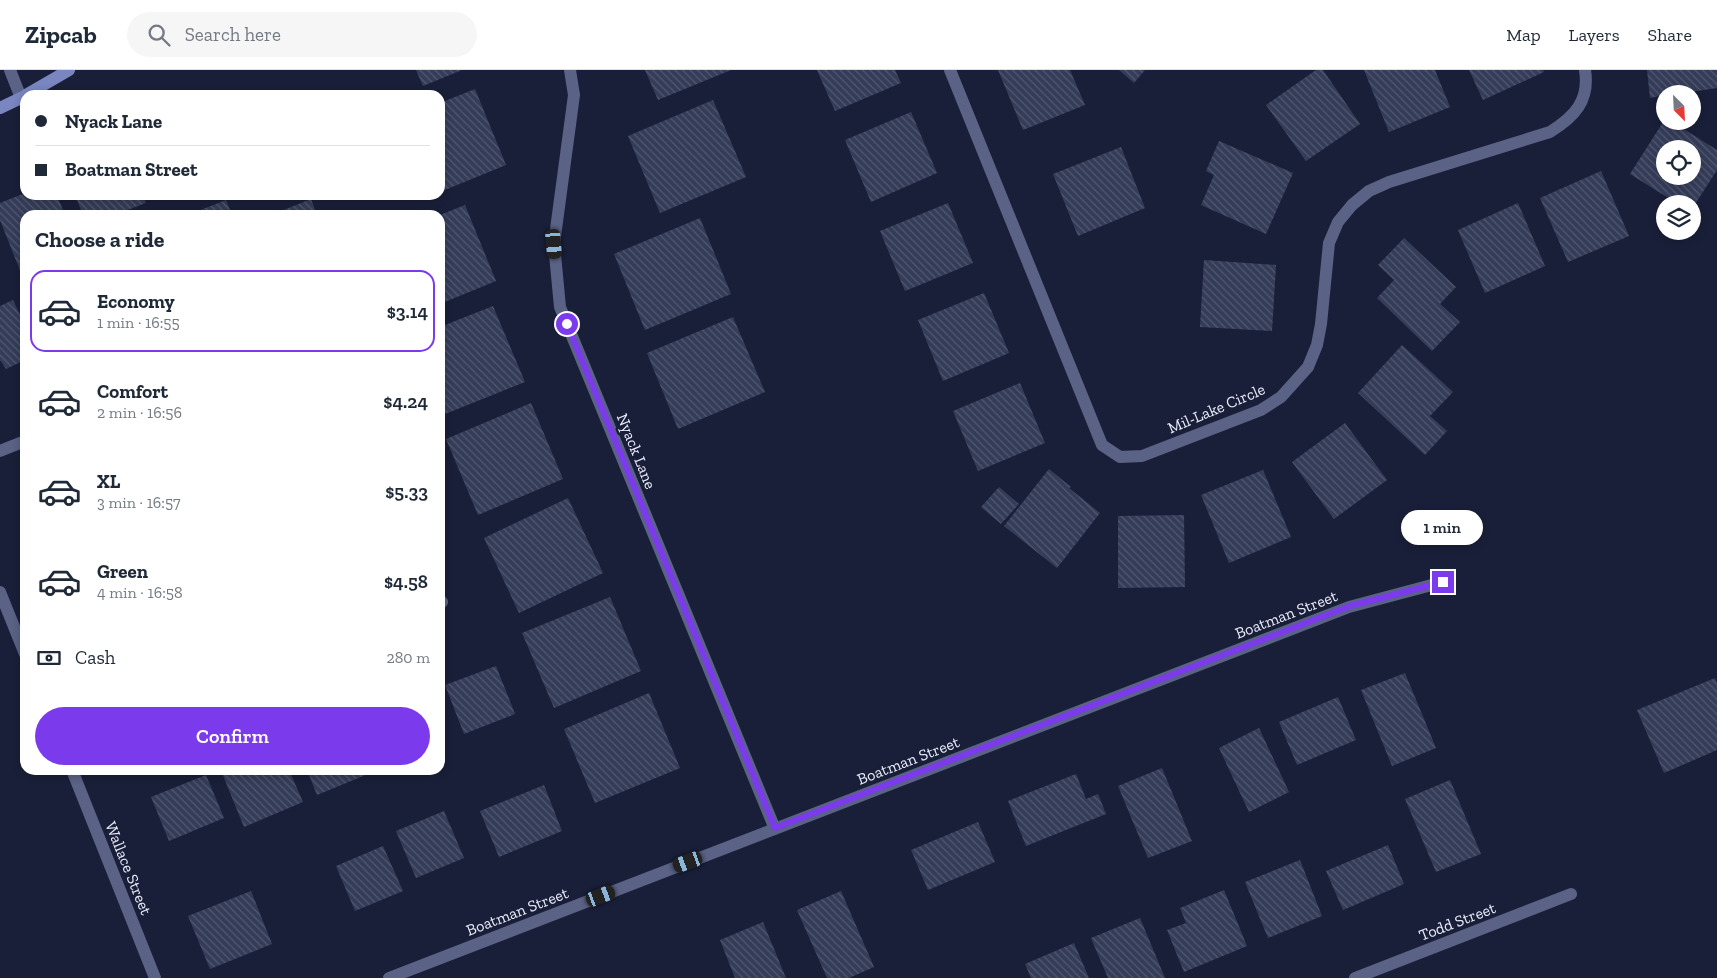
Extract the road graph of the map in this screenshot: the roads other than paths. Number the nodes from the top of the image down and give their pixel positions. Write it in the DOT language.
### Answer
graph roads {
  1 [pos="10,70"];
  2 [pos="69,70"];
  3 [pos="570,70"];
  4 [pos="950,70"];
  5 [pos="1584,70"];
  6 [pos="21,90"];
  7 [pos="34,90"];
  8 [pos="20,98"];
  9 [pos="0,108"];
  10 [pos="20,444"];
  11 [pos="0,451"];
  12 [pos="1443,582"];
  13 [pos="0,592"];
  14 [pos="20,642"];
  15 [pos="74,775"];
  16 [pos="775,828"];
  17 [pos="1571,894"];
  18 [pos="155,978"];
  19 [pos="389,978"];
  20 [pos="1355,978"];
  1 -- 6 [label="street"];
  2 -- 7 [label="street"];
  3 -- 16 [label="street, Nyack Lane"];
  4 -- 5 [label="street, Mil-Lake Circle"];
  8 -- 9 [label="street"];
  10 -- 11 [label="street"];
  12 -- 16 [label="street, Boatman Street"];
  13 -- 14 [label="street"];
  15 -- 18 [label="street, Wallace Street"];
  16 -- 19 [label="street, Boatman Street"];
  17 -- 20 [label="street, Todd Street"];
}
